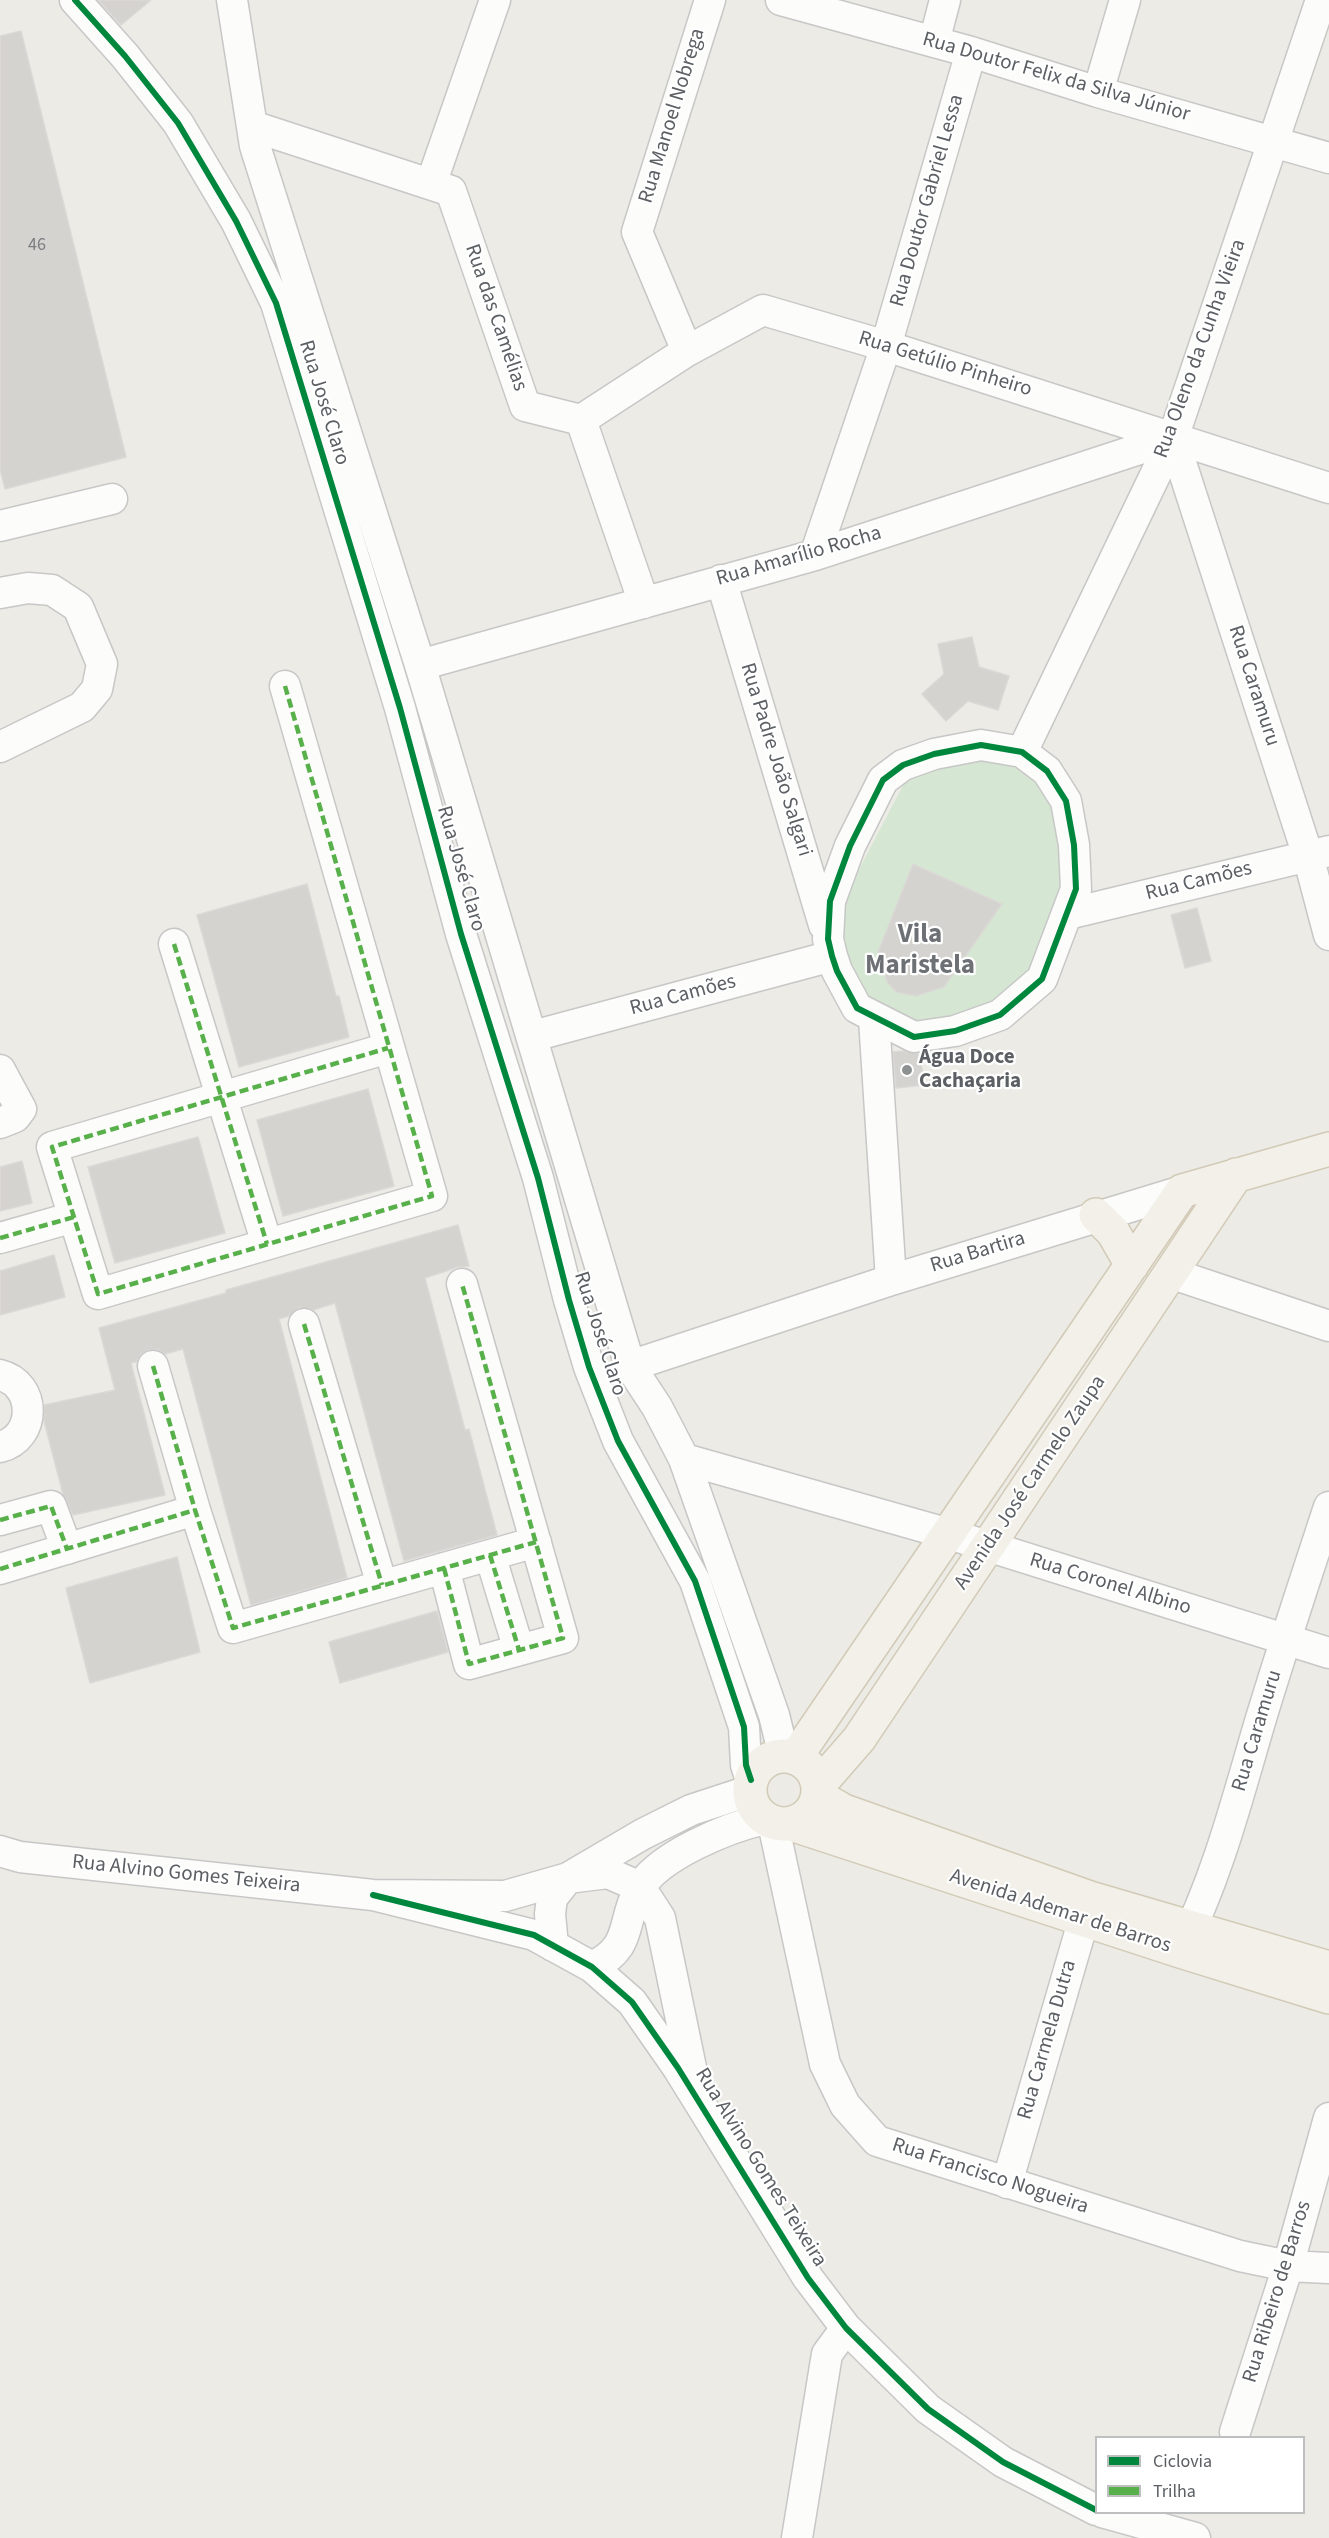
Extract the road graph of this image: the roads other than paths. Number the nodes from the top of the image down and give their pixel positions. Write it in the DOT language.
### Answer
graph roads {
  1 [pos="75,0"];
  2 [pos="231,0"];
  3 [pos="495,0"];
  4 [pos="710,0"];
  5 [pos="781,0"];
  6 [pos="945,0"];
  7 [pos="1125,0"];
  8 [pos="1321,0"];
  9 [pos="934,42"];
  10 [pos="971,52"];
  11 [pos="1098,92"];
  12 [pos="252,126"];
  13 [pos="1274,141"];
  14 [pos="1329,158"];
  15 [pos="431,184"];
  16 [pos="886,346"];
  17 [pos="687,351"];
  18 [pos="580,420"];
  19 [pos="1173,438"];
  20 [pos="1329,488"];
  21 [pos="112,499"];
  22 [pos="0,526"];
  23 [pos="815,555"];
  24 [pos="721,580"];
  25 [pos="0,593"];
  26 [pos="644,603"];
  27 [pos="420,665"];
  28 [pos="285,686"];
  29 [pos="0,747"];
  30 [pos="1022,752"];
  31 [pos="800,843"];
  32 [pos="850,846"];
  33 [pos="1318,853"];
  34 [pos="1068,914"];
  35 [pos="1329,935"];
  36 [pos="174,944"];
  37 [pos="830,947"];
  38 [pos="874,1018"];
  39 [pos="533,1036"];
  40 [pos="388,1048"];
  41 [pos="0,1070"];
  42 [pos="223,1098"];
  43 [pos="0,1123"];
  44 [pos="1329,1149"];
  45 [pos="1236,1175"];
  46 [pos="1182,1191"];
  47 [pos="1096,1215"];
  48 [pos="74,1217"];
  49 [pos="0,1238"];
  50 [pos="267,1244"];
  51 [pos="1132,1265"];
  52 [pos="1170,1273"];
  53 [pos="891,1280"];
  54 [pos="462,1284"];
  55 [pos="304,1324"];
  56 [pos="1329,1326"];
  57 [pos="153,1366"];
  58 [pos="630,1366"];
  59 [pos="0,1375"];
  60 [pos="0,1447"];
  61 [pos="684,1459"];
  62 [pos="1329,1508"];
  63 [pos="195,1510"];
  64 [pos="0,1520"];
  65 [pos="949,1534"];
  66 [pos="536,1542"];
  67 [pos="989,1547"];
  68 [pos="67,1549"];
  69 [pos="490,1555"];
  70 [pos="444,1568"];
  71 [pos="0,1569"];
  72 [pos="382,1585"];
  73 [pos="1285,1639"];
  74 [pos="519,1650"];
  75 [pos="1329,1653"];
  76 [pos="790,1757"];
  77 [pos="818,1791"];
  78 [pos="766,1807"];
  79 [pos="0,1851"];
  80 [pos="568,1878"];
  81 [pos="639,1891"];
  82 [pos="373,1895"];
  83 [pos="1087,1908"];
  84 [pos="1186,1939"];
  85 [pos="553,1946"];
  86 [pos="592,1967"];
  87 [pos="1329,1968"];
  88 [pos="1329,1997"];
  89 [pos="698,2099"];
  90 [pos="1329,2118"];
  91 [pos="1007,2182"];
  92 [pos="1288,2266"];
  93 [pos="1329,2268"];
  94 [pos="846,2328"];
  95 [pos="1235,2432"];
  96 [pos="1101,2519"];
  97 [pos="797,2538"];
  98 [pos="1195,2538"];
  1 -- 78 [label="street, Rua José Claro"];
  2 -- 12 [label="street, Rua José Claro"];
  3 -- 15 [label="street"];
  4 -- 17 [label="street, Rua Manoel Nobrega"];
  5 -- 9 [label="street, Rua Doutor Felix da Silva Júnior"];
  6 -- 9 [label="street"];
  7 -- 11 [label="street"];
  8 -- 13 [label="street, Rua Oleno da Cunha Vieira"];
  9 -- 10 [label="street, Rua Doutor Felix da Silva Júnior"];
  10 -- 11 [label="street, Rua Doutor Felix da Silva Júnior"];
  10 -- 16 [label="street, Rua Doutor Gabriel Lessa"];
  11 -- 13 [label="street, Rua Doutor Felix da Silva Júnior"];
  12 -- 15 [label="street, Rua das Camélias"];
  12 -- 27 [label="street, Rua José Claro"];
  13 -- 14 [label="street, Rua Doutor Felix da Silva Júnior"];
  13 -- 19 [label="street, Rua Oleno da Cunha Vieira"];
  15 -- 18 [label="street, Rua das Camélias"];
  16 -- 17 [label="street, Rua Getúlio Pinheiro"];
  16 -- 19 [label="street, Rua Getúlio Pinheiro"];
  16 -- 23 [label="street, Rua Doutor Gabriel Lessa"];
  17 -- 18 [label="street, Rua Getúlio Pinheiro"];
  18 -- 26 [label="street"];
  19 -- 20 [label="street, Rua Getúlio Pinheiro"];
  19 -- 23 [label="street, Rua Amarílio Rocha"];
  19 -- 30 [label="street, Rua Oleno da Cunha Vieira"];
  19 -- 33 [label="street, Rua Caramuru"];
  21 -- 22 [label="street"];
  23 -- 24 [label="street, Rua Amarílio Rocha"];
  24 -- 26 [label="street, Rua Amarílio Rocha"];
  24 -- 31 [label="street, Rua Padre João Salgari"];
  25 -- 29 [label="street"];
  26 -- 27 [label="street, Rua Amarílio Rocha"];
  27 -- 39 [label="street, Rua José Claro"];
  28 -- 40 [label="street"];
  30 -- 32 [label="street"];
  30 -- 34 [label="street, Rua Padre João Salgari"];
  31 -- 32 [label="street"];
  31 -- 37 [label="street, Rua Padre João Salgari"];
  32 -- 37 [label="street"];
  33 -- 34 [label="street, Rua Camões"];
  33 -- 35 [label="street, Rua Caramuru"];
  34 -- 38 [label="street, Rua Padre João Salgari"];
  36 -- 42 [label="street"];
  37 -- 38 [label="street, Rua Padre João Salgari"];
  37 -- 39 [label="street, Rua Camões"];
  38 -- 53 [label="street"];
  39 -- 58 [label="street, Rua José Claro"];
  40 -- 42 [label="street"];
  40 -- 50 [label="street"];
  41 -- 43 [label="street"];
  42 -- 48 [label="street"];
  42 -- 50 [label="street"];
  44 -- 45 [label="main road, Rua Bartira"];
  45 -- 46 [label="main road, Rua Bartira"];
  45 -- 52 [label="main road, Avenida José Carmelo Zaupa"];
  46 -- 47 [label="street, Rua Bartira"];
  46 -- 51 [label="main road, Avenida José Carmelo Zaupa"];
  47 -- 51 [label="main road"];
  47 -- 53 [label="street, Rua Bartira"];
  48 -- 49 [label="street"];
  48 -- 50 [label="street"];
  51 -- 65 [label="main road, Avenida José Carmelo Zaupa"];
  52 -- 56 [label="street"];
  52 -- 67 [label="main road, Avenida José Carmelo Zaupa"];
  53 -- 58 [label="street, Rua Bartira"];
  54 -- 66 [label="street"];
  55 -- 72 [label="street"];
  57 -- 63 [label="street"];
  58 -- 61 [label="street, Rua José Claro"];
  59 -- 60 [label="street"];
  61 -- 65 [label="street, Rua Coronel Albino"];
  61 -- 76 [label="street, Rua José Claro"];
  62 -- 73 [label="street, Rua Caramuru"];
  63 -- 68 [label="street"];
  63 -- 72 [label="street"];
  64 -- 68 [label="street"];
  65 -- 67 [label="street, Rua Coronel Albino"];
  65 -- 76 [label="main road, Avenida José Carmelo Zaupa"];
  66 -- 69 [label="street"];
  66 -- 74 [label="street"];
  67 -- 73 [label="street, Rua Coronel Albino"];
  67 -- 77 [label="main road, Avenida José Carmelo Zaupa"];
  68 -- 71 [label="street"];
  69 -- 70 [label="street"];
  69 -- 74 [label="street"];
  70 -- 72 [label="street"];
  70 -- 74 [label="street"];
  73 -- 75 [label="street, Rua Coronel Albino"];
  73 -- 84 [label="street, Rua Caramuru"];
  76 -- 77 [label="main road"];
  76 -- 78 [label="main road"];
  77 -- 78 [label="main road"];
  77 -- 83 [label="main road, Avenida Ademar de Barros"];
  78 -- 80 [label="street"];
  78 -- 81 [label="street"];
  78 -- 83 [label="main road, Avenida Ademar de Barros"];
  78 -- 91 [label="street, Rua Francisco Nogueira"];
  79 -- 82 [label="street, Rua Alvino Gomes Teixeira"];
  80 -- 81 [label="street, Rua Alvino Gomes Teixeira"];
  80 -- 82 [label="street, Rua Alvino Gomes Teixeira"];
  80 -- 85 [label="street"];
  81 -- 86 [label="street"];
  81 -- 89 [label="street, Rua Alvino Gomes Teixeira"];
  82 -- 85 [label="street, Rua Alvino Gomes Teixeira"];
  83 -- 84 [label="main road, Avenida Ademar de Barros"];
  83 -- 91 [label="street, Rua Carmela Dutra"];
  84 -- 87 [label="main road, Avenida Ademar de Barros"];
  84 -- 88 [label="main road, Avenida Ademar de Barros"];
  85 -- 86 [label="street, Rua Alvino Gomes Teixeira"];
  86 -- 89 [label="street, Rua Alvino Gomes Teixeira"];
  89 -- 94 [label="street, Rua Alvino Gomes Teixeira"];
  90 -- 92 [label="street, Rua Ribeiro de Barros"];
  91 -- 92 [label="street, Rua Francisco Nogueira"];
  92 -- 93 [label="street, Rua Francisco Nogueira"];
  92 -- 95 [label="street, Rua Ribeiro de Barros"];
  94 -- 96 [label="street, Rua Alvino Gomes Teixeira"];
  94 -- 97 [label="street"];
  96 -- 98 [label="street, Rua Alvino Gomes Teixeira"];
}
